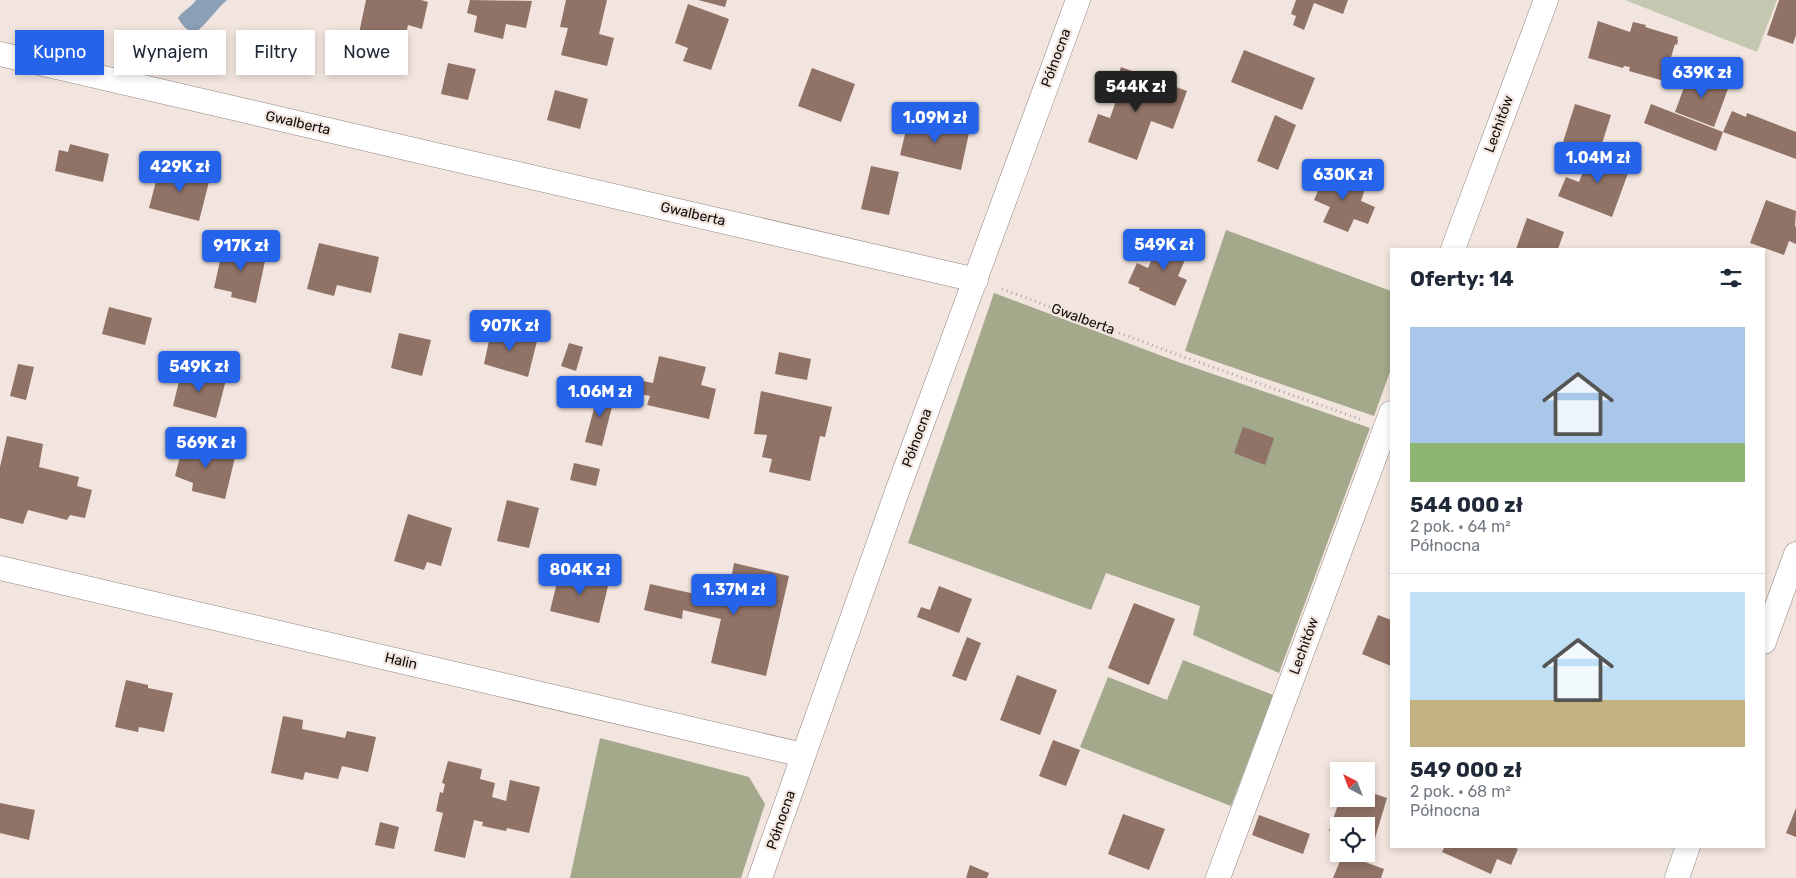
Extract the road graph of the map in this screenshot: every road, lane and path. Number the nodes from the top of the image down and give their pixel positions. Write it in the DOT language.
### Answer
graph roads {
  1 [pos="1078,0"];
  2 [pos="1546,0"];
  3 [pos="0,54"];
  4 [pos="1453,248"];
  5 [pos="976,280"];
  6 [pos="1390,416"];
  7 [pos="1362,420"];
  8 [pos="1796,554"];
  9 [pos="0,568"];
  10 [pos="1765,639"];
  11 [pos="803,755"];
  12 [pos="1687,848"];
  13 [pos="760,878"];
  14 [pos="1218,878"];
  15 [pos="1677,878"];
  1 -- 5 [label="street, Północna"];
  2 -- 4 [label="street, Lechitów"];
  3 -- 5 [label="street, Gwalberta"];
  5 -- 7 [label="path, Gwalberta"];
  5 -- 11 [label="street, Północna"];
  6 -- 14 [label="street, Lechitów"];
  8 -- 10 [label="street"];
  9 -- 11 [label="street, Halin"];
  11 -- 13 [label="street, Północna"];
  12 -- 15 [label="street"];
}
